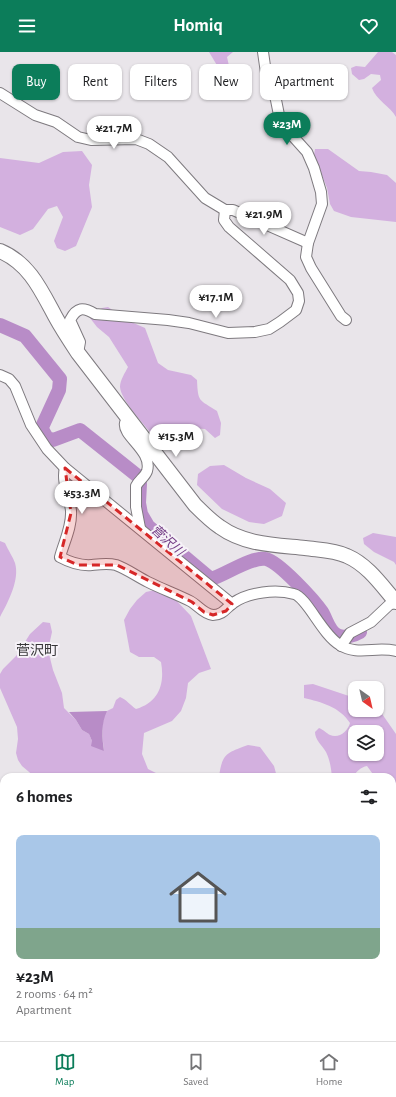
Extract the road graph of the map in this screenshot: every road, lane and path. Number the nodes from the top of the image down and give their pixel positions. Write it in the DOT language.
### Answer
graph roads {
  1 [pos="263,52"];
  2 [pos="0,93"];
  3 [pos="226,210"];
  4 [pos="308,243"];
  5 [pos="0,251"];
  6 [pos="346,320"];
  7 [pos="78,353"];
  8 [pos="0,375"];
  9 [pos="128,418"];
  10 [pos="65,468"];
  11 [pos="140,528"];
  12 [pos="396,602"];
  13 [pos="232,604"];
  14 [pos="345,640"];
  15 [pos="396,651"];
  1 -- 4 [label="street"];
  2 -- 3 [label="street"];
  3 -- 4 [label="street"];
  3 -- 7 [label="street"];
  4 -- 6 [label="street"];
  5 -- 7 [label="street"];
  7 -- 9 [label="street"];
  8 -- 10 [label="street"];
  9 -- 11 [label="street"];
  9 -- 12 [label="street"];
  10 -- 11 [label="street"];
  10 -- 13 [label="street"];
  11 -- 13 [label="street"];
  12 -- 14 [label="street"];
  13 -- 14 [label="street"];
  14 -- 15 [label="street"];
}
